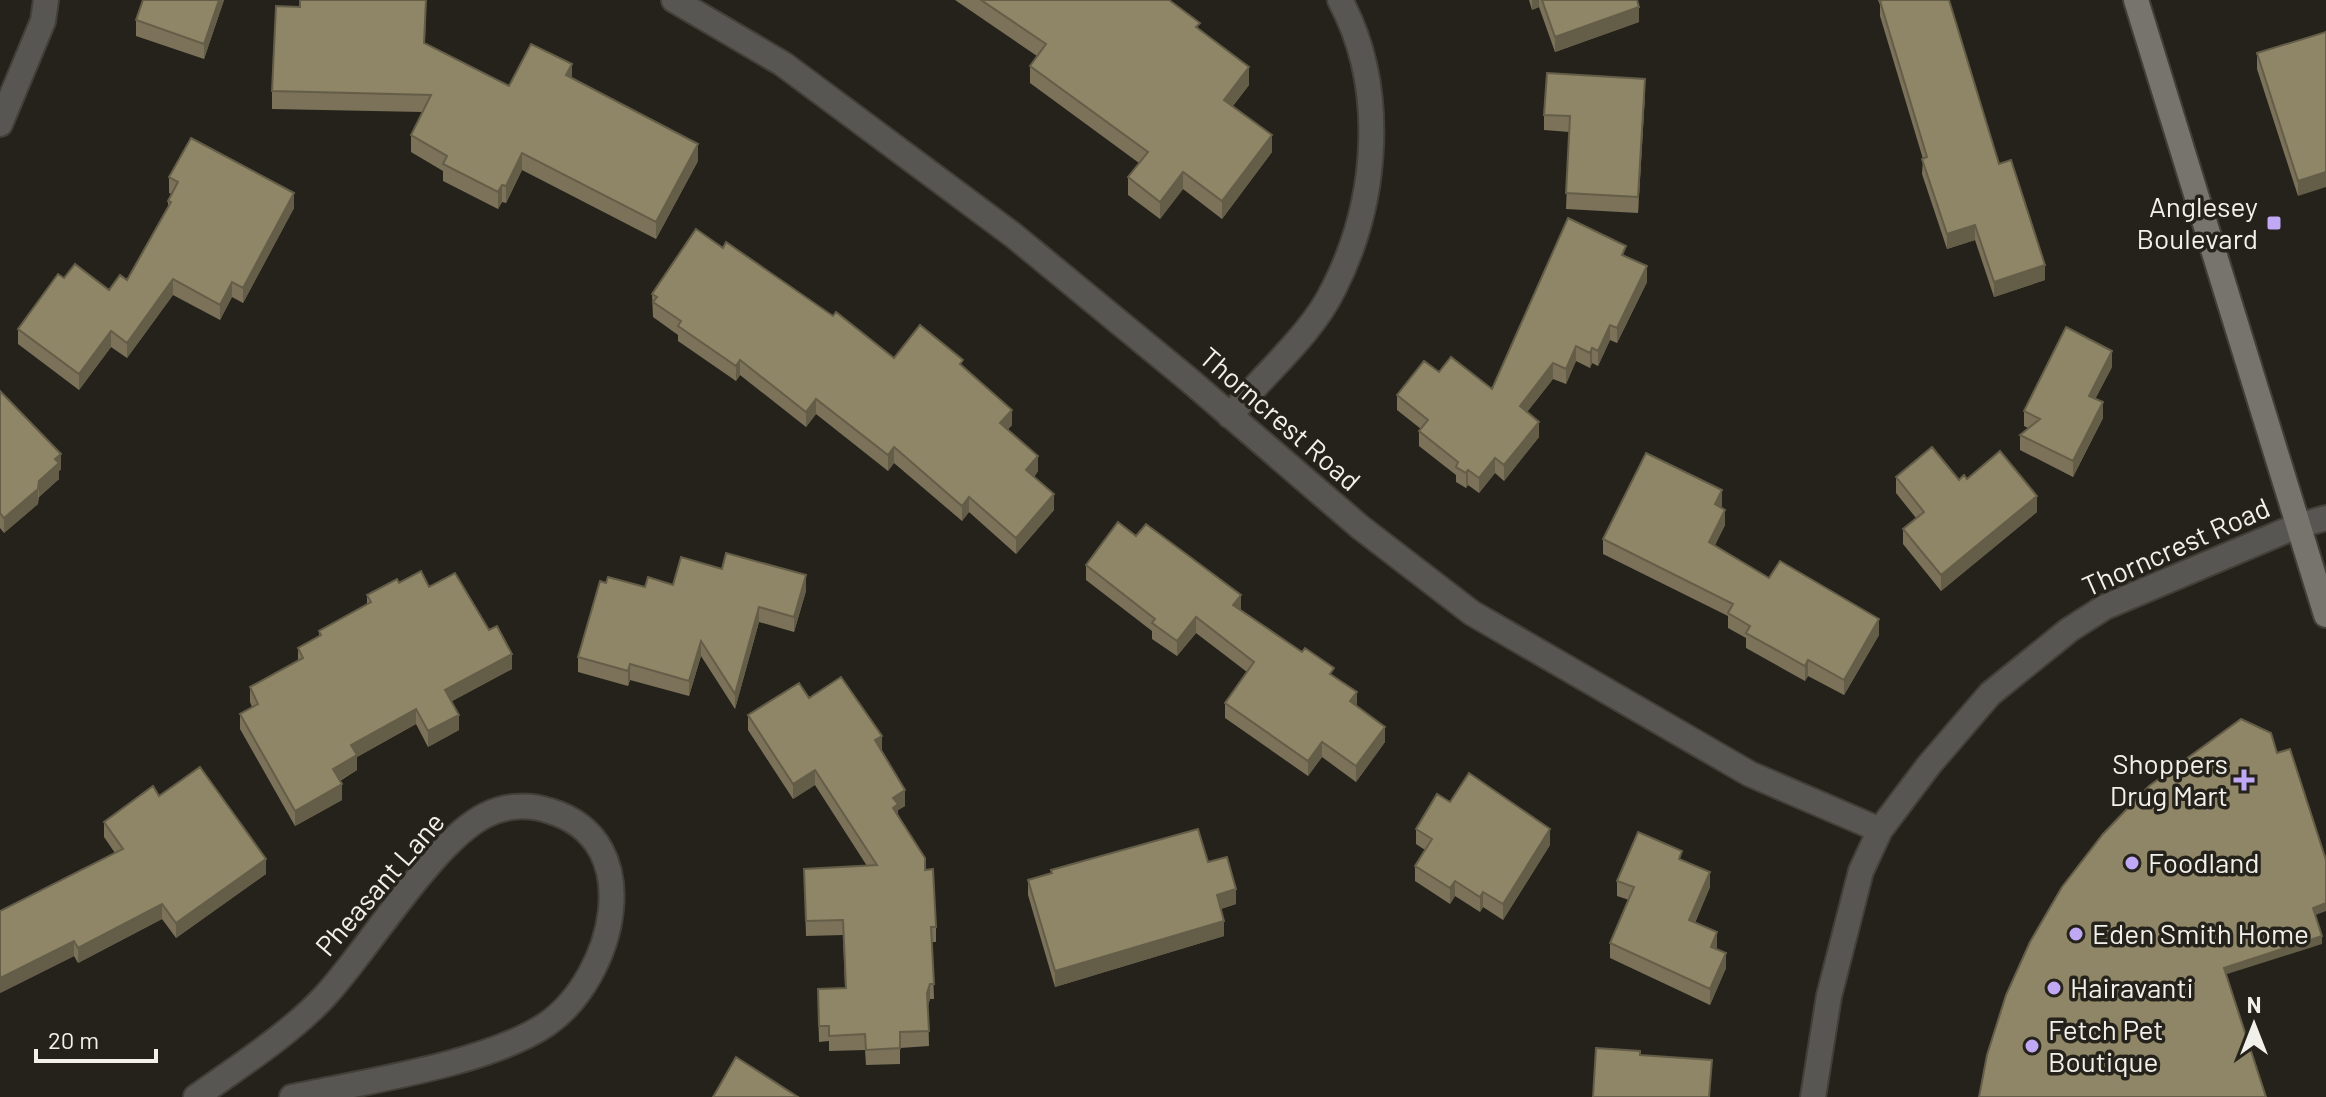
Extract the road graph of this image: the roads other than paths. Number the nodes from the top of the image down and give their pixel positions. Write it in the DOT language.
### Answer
graph roads {
  1 [pos="46,0"];
  2 [pos="674,0"];
  3 [pos="1340,0"];
  4 [pos="2136,0"];
  5 [pos="0,124"];
  6 [pos="1230,416"];
  7 [pos="2326,518"];
  8 [pos="2297,526"];
  9 [pos="2326,615"];
  10 [pos="1880,830"];
  11 [pos="196,1097"];
  12 [pos="292,1097"];
  13 [pos="1813,1097"];
  1 -- 5 [label="street"];
  2 -- 6 [label="street, Thorncrest Road"];
  3 -- 6 [label="street"];
  4 -- 8 [label="main road"];
  6 -- 10 [label="street, Thorncrest Road"];
  7 -- 8 [label="street, Thorncrest Road"];
  8 -- 9 [label="main road"];
  8 -- 10 [label="street, Thorncrest Road"];
  10 -- 13 [label="street, Thorncrest Road"];
  11 -- 12 [label="street, Pheasant Lane"];
}
